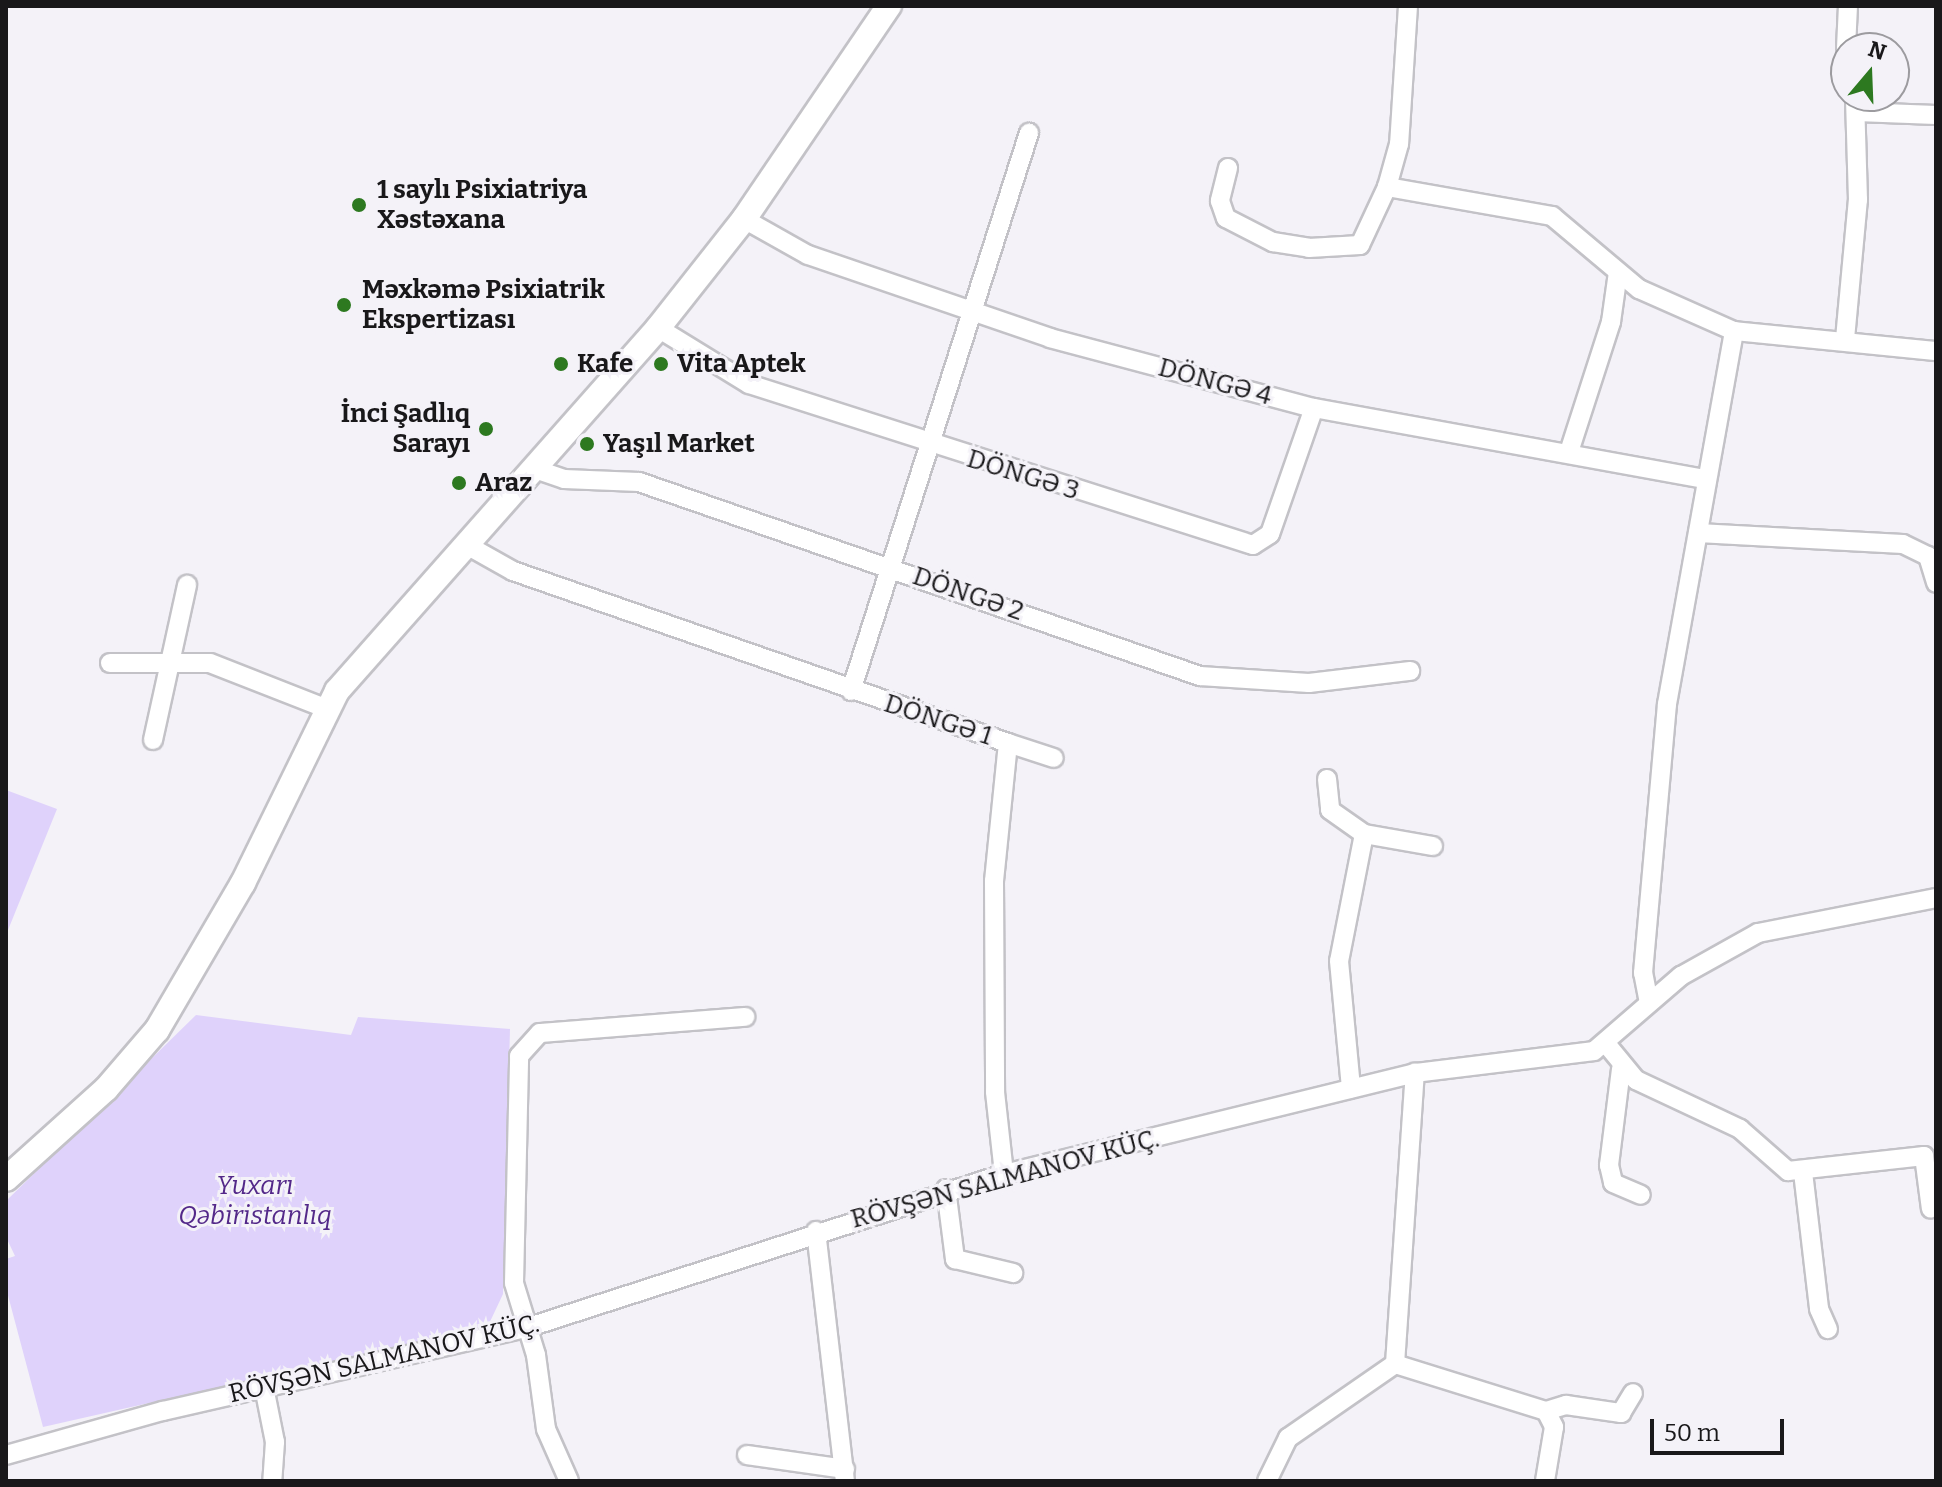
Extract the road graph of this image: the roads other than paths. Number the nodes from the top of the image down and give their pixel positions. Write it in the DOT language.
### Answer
graph roads {
  1 [pos="889,6"];
  2 [pos="1408,6"];
  3 [pos="1848,6"];
  4 [pos="1847,32"];
  5 [pos="1910,111"];
  6 [pos="1856,112"];
  7 [pos="1936,115"];
  8 [pos="1029,133"];
  9 [pos="1228,168"];
  10 [pos="1387,187"];
  11 [pos="744,219"];
  12 [pos="1618,272"];
  13 [pos="969,314"];
  14 [pos="658,328"];
  15 [pos="1734,331"];
  16 [pos="1845,339"];
  17 [pos="1936,351"];
  18 [pos="1314,408"];
  19 [pos="928,445"];
  20 [pos="1569,452"];
  21 [pos="532,468"];
  22 [pos="1705,479"];
  23 [pos="1698,533"];
  24 [pos="465,544"];
  25 [pos="889,568"];
  26 [pos="1936,583"];
  27 [pos="187,585"];
  28 [pos="174,658"];
  29 [pos="110,663"];
  30 [pos="1410,671"];
  31 [pos="851,691"];
  32 [pos="325,708"];
  33 [pos="153,740"];
  34 [pos="1008,743"];
  35 [pos="1054,758"];
  36 [pos="1327,779"];
  37 [pos="1364,834"];
  38 [pos="1433,846"];
  39 [pos="1936,898"];
  40 [pos="1649,1003"];
  41 [pos="745,1017"];
  42 [pos="1608,1046"];
  43 [pos="1621,1069"];
  44 [pos="1415,1073"];
  45 [pos="1351,1088"];
  46 [pos="1803,1172"];
  47 [pos="1004,1174"];
  48 [pos="6,1179"];
  49 [pos="946,1189"];
  50 [pos="1641,1195"];
  51 [pos="1931,1209"];
  52 [pos="816,1231"];
  53 [pos="1013,1273"];
  54 [pos="526,1328"];
  55 [pos="1828,1329"];
  56 [pos="1395,1364"];
  57 [pos="264,1387"];
  58 [pos="1633,1393"];
  59 [pos="1546,1411"];
  60 [pos="6,1455"];
  61 [pos="747,1455"];
  62 [pos="845,1475"];
  63 [pos="272,1481"];
  64 [pos="569,1481"];
  65 [pos="1267,1481"];
  66 [pos="1545,1481"];
  1 -- 11 [label="main road"];
  2 -- 10 [label="street"];
  3 -- 4 [label="street"];
  5 -- 7 [label="street"];
  6 -- 16 [label="street"];
  8 -- 13 [label="street"];
  9 -- 10 [label="street"];
  10 -- 12 [label="street"];
  11 -- 13 [label="street, DÖNGƏ 4"];
  11 -- 14 [label="main road"];
  12 -- 15 [label="street"];
  12 -- 20 [label="street"];
  13 -- 18 [label="street, DÖNGƏ 4"];
  13 -- 19 [label="street"];
  14 -- 19 [label="street, DÖNGƏ 3"];
  14 -- 21 [label="main road"];
  15 -- 16 [label="street"];
  15 -- 22 [label="street"];
  16 -- 17 [label="street"];
  18 -- 19 [label="street, DÖNGƏ 3"];
  18 -- 20 [label="street, DÖNGƏ 4"];
  19 -- 25 [label="street"];
  20 -- 22 [label="street, DÖNGƏ 4"];
  21 -- 24 [label="main road"];
  21 -- 25 [label="street, DÖNGƏ 2"];
  22 -- 23 [label="street"];
  23 -- 26 [label="street"];
  23 -- 40 [label="street"];
  24 -- 31 [label="street, DÖNGƏ 1"];
  24 -- 32 [label="main road"];
  25 -- 30 [label="street, DÖNGƏ 2"];
  25 -- 31 [label="street"];
  27 -- 28 [label="street"];
  28 -- 29 [label="street"];
  28 -- 32 [label="street"];
  28 -- 33 [label="street"];
  31 -- 34 [label="street, DÖNGƏ 1"];
  32 -- 48 [label="main road"];
  34 -- 35 [label="street"];
  34 -- 47 [label="street, DÖNGƏ 1"];
  36 -- 37 [label="street"];
  37 -- 38 [label="street"];
  37 -- 45 [label="street"];
  39 -- 40 [label="street"];
  40 -- 42 [label="street"];
  41 -- 54 [label="street"];
  42 -- 43 [label="street"];
  42 -- 44 [label="street, RÖVŞƏN SALMANOV KÜÇ."];
  43 -- 46 [label="street"];
  43 -- 50 [label="street"];
  44 -- 45 [label="street, RÖVŞƏN SALMANOV KÜÇ."];
  44 -- 56 [label="street"];
  45 -- 47 [label="street, RÖVŞƏN SALMANOV KÜÇ."];
  46 -- 51 [label="street"];
  46 -- 55 [label="street"];
  47 -- 49 [label="street, RÖVŞƏN SALMANOV KÜÇ."];
  49 -- 52 [label="street, RÖVŞƏN SALMANOV KÜÇ."];
  49 -- 53 [label="street"];
  52 -- 54 [label="street, RÖVŞƏN SALMANOV KÜÇ."];
  52 -- 62 [label="street"];
  54 -- 57 [label="street, RÖVŞƏN SALMANOV KÜÇ."];
  54 -- 64 [label="street"];
  56 -- 59 [label="street"];
  56 -- 65 [label="street"];
  57 -- 60 [label="street, RÖVŞƏN SALMANOV KÜÇ."];
  57 -- 63 [label="street"];
  58 -- 59 [label="street"];
  59 -- 66 [label="street"];
  61 -- 62 [label="street"];
}
